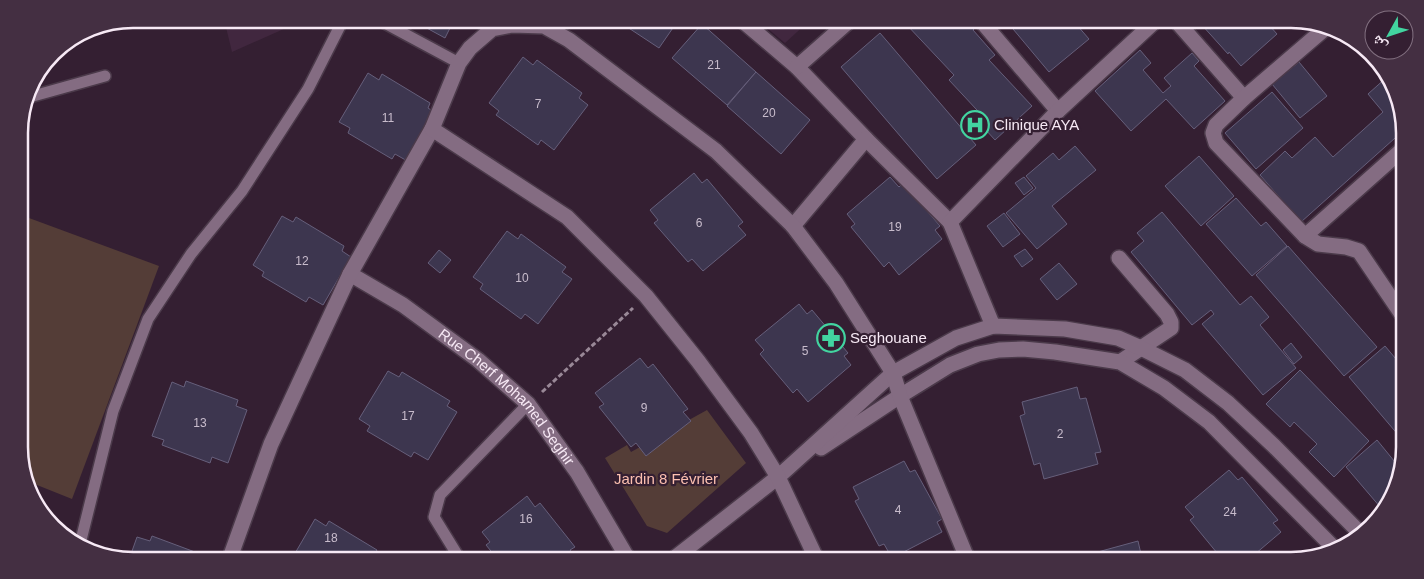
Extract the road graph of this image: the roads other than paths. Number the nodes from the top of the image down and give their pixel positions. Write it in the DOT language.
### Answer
graph roads {
  1 [pos="339,28"];
  2 [pos="394,28"];
  3 [pos="496,28"];
  4 [pos="548,28"];
  5 [pos="751,28"];
  6 [pos="841,28"];
  7 [pos="987,28"];
  8 [pos="1148,28"];
  9 [pos="1183,28"];
  10 [pos="1321,32"];
  11 [pos="459,64"];
  12 [pos="797,67"];
  13 [pos="105,76"];
  14 [pos="34,96"];
  15 [pos="1244,98"];
  16 [pos="1058,111"];
  17 [pos="432,129"];
  18 [pos="866,139"];
  19 [pos="1396,155"];
  20 [pos="950,222"];
  21 [pos="793,226"];
  22 [pos="1305,236"];
  23 [pos="1119,258"];
  24 [pos="350,274"];
  25 [pos="1396,305"];
  26 [pos="993,326"];
  27 [pos="1141,348"];
  28 [pos="1120,362"];
  29 [pos="893,373"];
  30 [pos="900,396"];
  31 [pos="528,404"];
  32 [pos="778,477"];
  33 [pos="1357,529"];
  34 [pos="81,538"];
  35 [pos="1330,544"];
  36 [pos="813,551"];
  37 [pos="964,551"];
  38 [pos="233,552"];
  39 [pos="455,552"];
  40 [pos="624,552"];
  41 [pos="683,552"];
  1 -- 34 [label="lane"];
  2 -- 11 [label="lane"];
  3 -- 11 [label="street"];
  4 -- 21 [label="street"];
  5 -- 12 [label="street"];
  6 -- 12 [label="street"];
  7 -- 16 [label="street"];
  8 -- 16 [label="street"];
  9 -- 15 [label="street"];
  10 -- 15 [label="street"];
  11 -- 17 [label="street"];
  12 -- 18 [label="street"];
  13 -- 14 [label="lane"];
  15 -- 22 [label="street"];
  16 -- 20 [label="street"];
  17 -- 24 [label="street"];
  17 -- 32 [label="street"];
  18 -- 20 [label="street"];
  18 -- 21 [label="street"];
  19 -- 22 [label="street"];
  20 -- 26 [label="street"];
  21 -- 29 [label="street"];
  22 -- 25 [label="street"];
  23 -- 27 [label="street"];
  24 -- 31 [label="street, Rue Cherf Mohamed Seghir"];
  24 -- 38 [label="street"];
  26 -- 27 [label="street"];
  26 -- 29 [label="street"];
  27 -- 28 [label="street"];
  27 -- 33 [label="street"];
  28 -- 30 [label="street"];
  28 -- 35 [label="street"];
  29 -- 30 [label="street"];
  29 -- 32 [label="street"];
  30 -- 32 [label="street"];
  30 -- 37 [label="street"];
  31 -- 39 [label="lane"];
  31 -- 40 [label="street, Rue Cherf Mohamed Seghir"];
  32 -- 36 [label="street"];
  32 -- 41 [label="street"];
}
